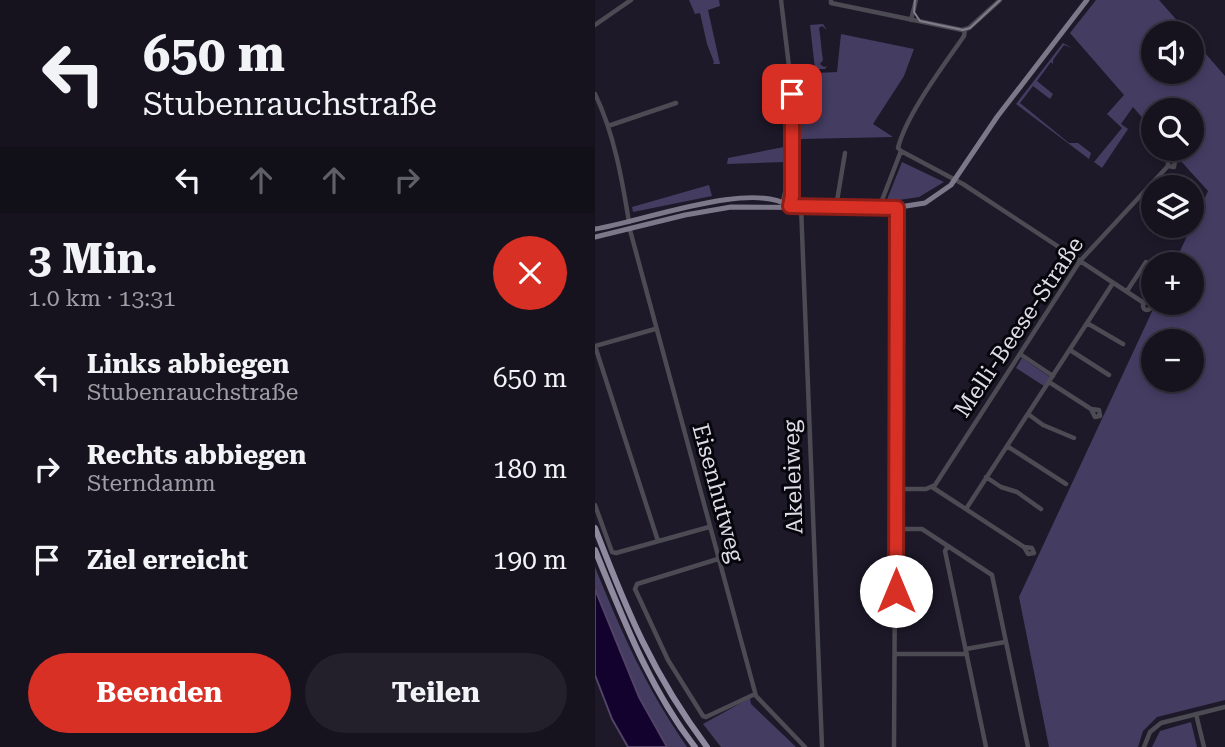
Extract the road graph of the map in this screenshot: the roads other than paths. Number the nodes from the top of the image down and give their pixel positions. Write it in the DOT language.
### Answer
graph roads {
  1 [pos="631,0"];
  2 [pos="781,0"];
  3 [pos="916,0"];
  4 [pos="1000,0"];
  5 [pos="1087,0"];
  6 [pos="831,1"];
  7 [pos="911,20"];
  8 [pos="595,25"];
  9 [pos="965,30"];
  10 [pos="595,94"];
  11 [pos="676,103"];
  12 [pos="608,126"];
  13 [pos="901,151"];
  14 [pos="845,153"];
  15 [pos="791,164"];
  16 [pos="1168,166"];
  17 [pos="956,180"];
  18 [pos="783,201"];
  19 [pos="790,206"];
  20 [pos="801,206"];
  21 [pos="836,207"];
  22 [pos="879,208"];
  23 [pos="897,208"];
  24 [pos="629,226"];
  25 [pos="595,229"];
  26 [pos="595,237"];
  27 [pos="1080,261"];
  28 [pos="1141,270"];
  29 [pos="1114,283"];
  30 [pos="1127,292"];
  31 [pos="1141,301"];
  32 [pos="1087,323"];
  33 [pos="655,329"];
  34 [pos="1123,344"];
  35 [pos="595,346"];
  36 [pos="1070,350"];
  37 [pos="1020,354"];
  38 [pos="1109,375"];
  39 [pos="1053,376"];
  40 [pos="1049,382"];
  41 [pos="1091,409"];
  42 [pos="1028,414"];
  43 [pos="1074,438"];
  44 [pos="1007,446"];
  45 [pos="986,477"];
  46 [pos="1066,484"];
  47 [pos="932,487"];
  48 [pos="895,489"];
  49 [pos="595,505"];
  50 [pos="966,509"];
  51 [pos="1041,509"];
  52 [pos="709,527"];
  53 [pos="595,528"];
  54 [pos="896,529"];
  55 [pos="658,541"];
  56 [pos="948,546"];
  57 [pos="1024,547"];
  58 [pos="595,550"];
  59 [pos="718,559"];
  60 [pos="1005,642"];
  61 [pos="966,652"];
  62 [pos="895,654"];
  63 [pos="755,694"];
  64 [pos="1225,707"];
  65 [pos="1196,714"];
  66 [pos="695,747"];
  67 [pos="707,747"];
  68 [pos="805,747"];
  69 [pos="822,747"];
  70 [pos="894,747"];
  71 [pos="986,747"];
  72 [pos="1028,747"];
  73 [pos="1144,747"];
  74 [pos="1204,747"];
  1 -- 8 [label="street"];
  2 -- 15 [label="street"];
  3 -- 7 [label="street"];
  4 -- 9 [label="street"];
  5 -- 17 [label="main road"];
  6 -- 7 [label="street"];
  7 -- 9 [label="street"];
  9 -- 13 [label="street"];
  10 -- 12 [label="street, Eisenhutweg"];
  11 -- 12 [label="street"];
  12 -- 24 [label="street, Eisenhutweg"];
  13 -- 17 [label="street"];
  13 -- 22 [label="street"];
  14 -- 21 [label="street"];
  15 -- 18 [label="street"];
  15 -- 19 [label="street"];
  16 -- 27 [label="street, Melli-Beese-Straße"];
  17 -- 23 [label="main road"];
  17 -- 27 [label="street"];
  18 -- 19 [label="main road"];
  18 -- 24 [label="main road"];
  19 -- 20 [label="main road"];
  19 -- 24 [label="main road"];
  20 -- 21 [label="main road"];
  20 -- 69 [label="street, Akeleiweg"];
  21 -- 22 [label="main road"];
  22 -- 23 [label="main road"];
  23 -- 48 [label="street"];
  24 -- 25 [label="main road"];
  24 -- 26 [label="main road"];
  24 -- 33 [label="street, Eisenhutweg"];
  27 -- 29 [label="street"];
  27 -- 37 [label="street, Melli-Beese-Straße"];
  28 -- 30 [label="street"];
  29 -- 30 [label="street"];
  29 -- 32 [label="street"];
  30 -- 31 [label="street"];
  32 -- 34 [label="street"];
  32 -- 36 [label="street"];
  33 -- 35 [label="street"];
  33 -- 52 [label="street, Eisenhutweg"];
  35 -- 55 [label="street"];
  36 -- 38 [label="street"];
  36 -- 39 [label="street"];
  37 -- 39 [label="street"];
  37 -- 47 [label="street, Melli-Beese-Straße"];
  39 -- 40 [label="street"];
  40 -- 41 [label="street"];
  40 -- 42 [label="street"];
  42 -- 43 [label="street"];
  42 -- 44 [label="street"];
  44 -- 45 [label="street"];
  44 -- 46 [label="street"];
  45 -- 50 [label="street"];
  45 -- 51 [label="street"];
  47 -- 48 [label="street"];
  47 -- 50 [label="street"];
  48 -- 54 [label="street"];
  49 -- 55 [label="street"];
  50 -- 57 [label="street"];
  52 -- 55 [label="street"];
  52 -- 59 [label="street, Eisenhutweg"];
  53 -- 67 [label="highway"];
  54 -- 56 [label="street"];
  54 -- 62 [label="street"];
  56 -- 60 [label="street"];
  56 -- 61 [label="street"];
  58 -- 66 [label="highway"];
  59 -- 63 [label="street, Eisenhutweg"];
  59 -- 63 [label="street"];
  60 -- 61 [label="street"];
  60 -- 72 [label="street"];
  61 -- 62 [label="street"];
  61 -- 71 [label="street"];
  62 -- 70 [label="street"];
  63 -- 68 [label="street, Eisenhutweg"];
  64 -- 65 [label="street"];
  65 -- 73 [label="street"];
  65 -- 74 [label="street"];
}
